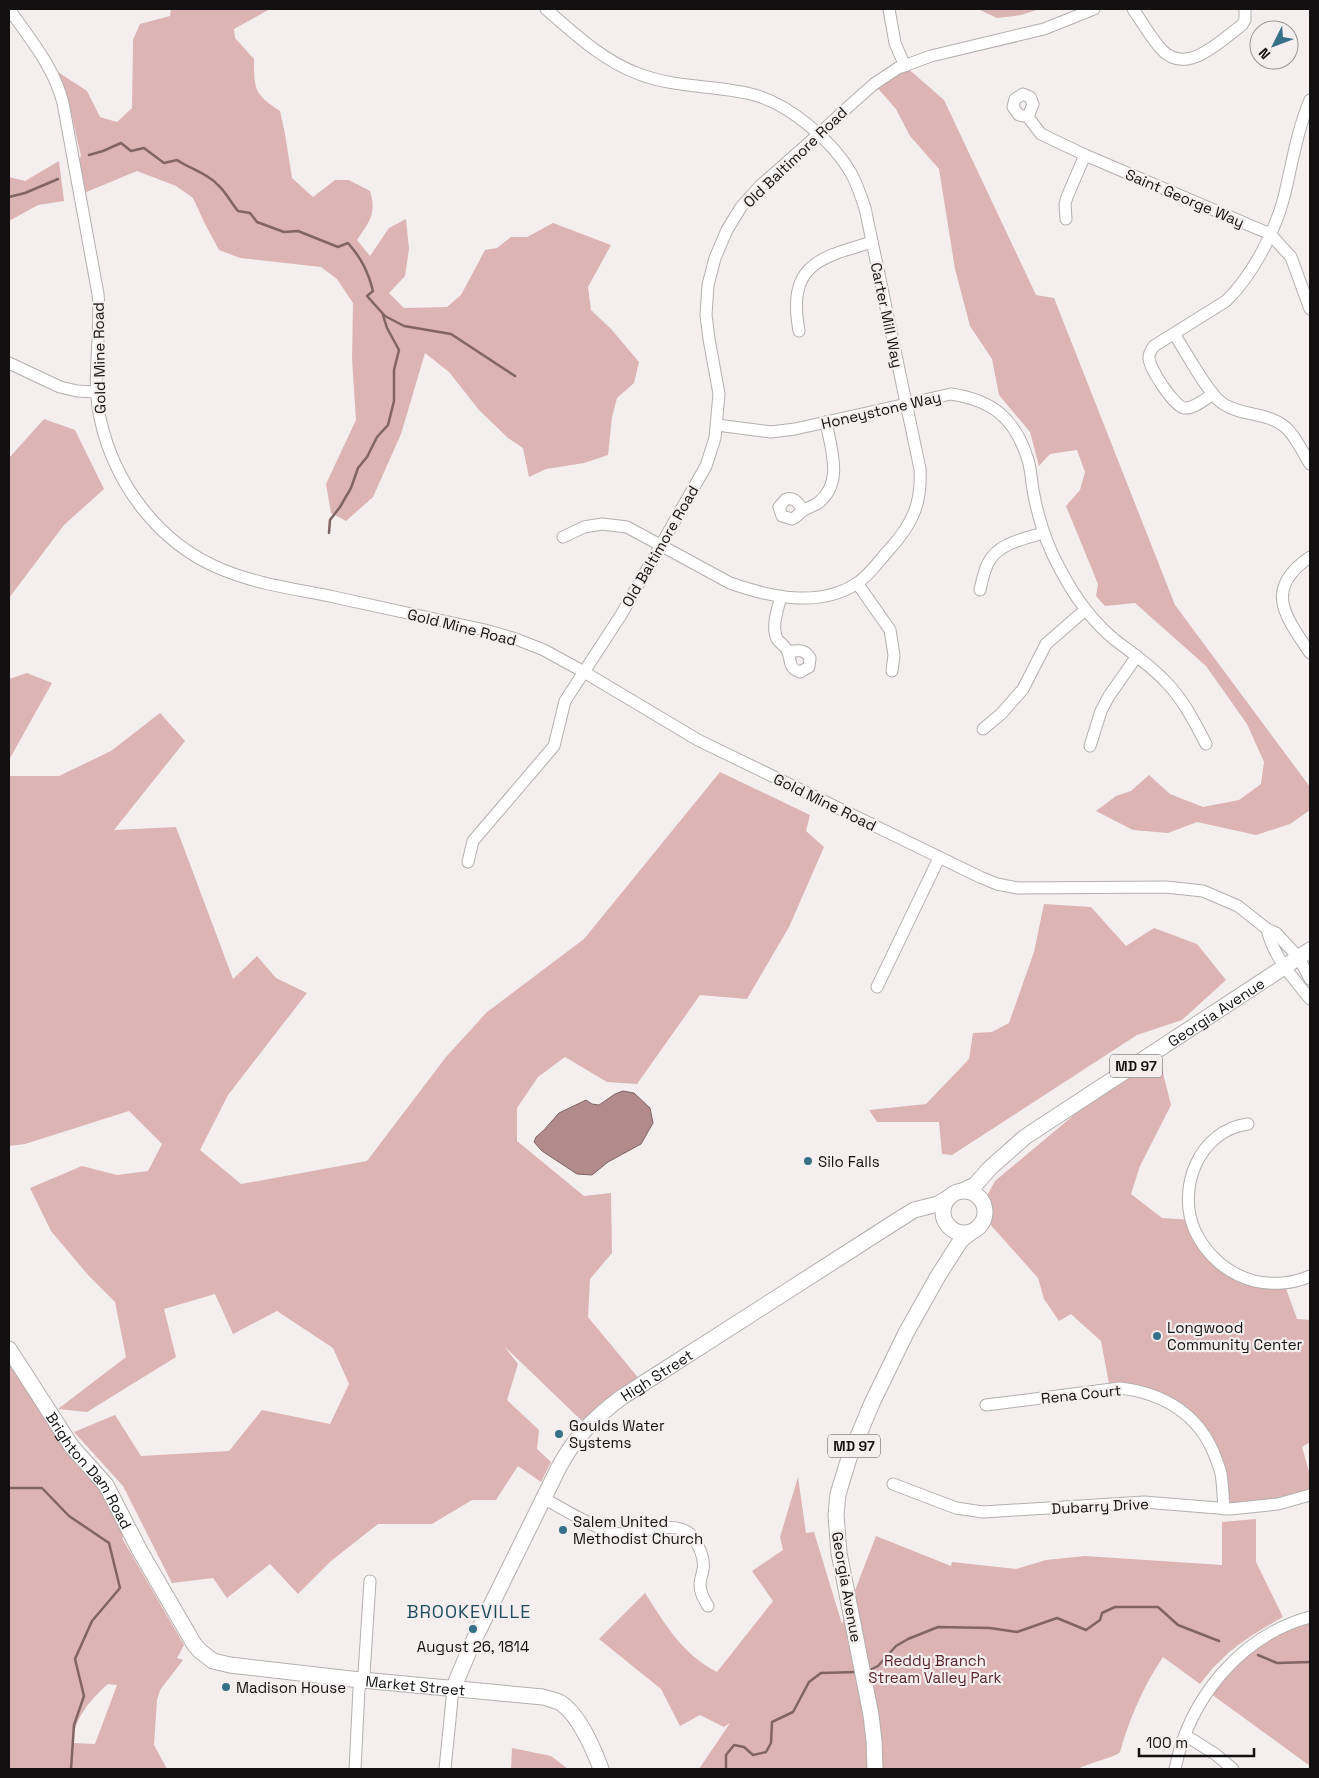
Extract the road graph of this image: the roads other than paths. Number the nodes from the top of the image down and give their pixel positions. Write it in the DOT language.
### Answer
graph roads {
  1 [pos="9,9"];
  2 [pos="546,9"];
  3 [pos="889,9"];
  4 [pos="1094,9"];
  5 [pos="1132,9"];
  6 [pos="1245,9"];
  7 [pos="905,66"];
  8 [pos="1310,100"];
  9 [pos="1028,117"];
  10 [pos="819,134"];
  11 [pos="1085,155"];
  12 [pos="1066,219"];
  13 [pos="1270,234"];
  14 [pos="872,242"];
  15 [pos="1310,309"];
  16 [pos="799,331"];
  17 [pos="1174,334"];
  18 [pos="9,363"];
  19 [pos="96,392"];
  20 [pos="1213,394"];
  21 [pos="906,404"];
  22 [pos="826,422"];
  23 [pos="717,425"];
  24 [pos="1310,464"];
  25 [pos="803,510"];
  26 [pos="1043,533"];
  27 [pos="563,537"];
  28 [pos="661,546"];
  29 [pos="1310,557"];
  30 [pos="857,583"];
  31 [pos="980,590"];
  32 [pos="780,596"];
  33 [pos="1085,610"];
  34 [pos="788,652"];
  35 [pos="1310,653"];
  36 [pos="1137,656"];
  37 [pos="892,671"];
  38 [pos="584,672"];
  39 [pos="983,729"];
  40 [pos="1206,744"];
  41 [pos="1090,746"];
  42 [pos="939,858"];
  43 [pos="468,862"];
  44 [pos="1267,929"];
  45 [pos="1305,954"];
  46 [pos="1285,968"];
  47 [pos="1310,979"];
  48 [pos="877,986"];
  49 [pos="1310,999"];
  50 [pos="1248,1124"];
  51 [pos="1000,1159"];
  52 [pos="955,1194"];
  53 [pos="979,1198"];
  54 [pos="903,1217"];
  55 [pos="948,1224"];
  56 [pos="970,1232"];
  57 [pos="938,1276"];
  58 [pos="1310,1276"];
  59 [pos="9,1349"];
  60 [pos="986,1405"];
  61 [pos="893,1484"];
  62 [pos="1310,1495"];
  63 [pos="543,1498"];
  64 [pos="1224,1509"];
  65 [pos="370,1581"];
  66 [pos="165,1595"];
  67 [pos="708,1606"];
  68 [pos="1310,1617"];
  69 [pos="362,1680"];
  70 [pos="453,1689"];
  71 [pos="1185,1735"];
  72 [pos="355,1769"];
  73 [pos="445,1769"];
  74 [pos="601,1769"];
  75 [pos="875,1769"];
  76 [pos="1176,1769"];
  77 [pos="1232,1769"];
  1 -- 19 [label="street, Gold Mine Road"];
  2 -- 10 [label="street, Carter Mill Way"];
  3 -- 7 [label="street"];
  4 -- 7 [label="street, Old Baltimore Road"];
  5 -- 6 [label="street"];
  7 -- 10 [label="street, Old Baltimore Road"];
  8 -- 13 [label="street"];
  9 -- 11 [label="street, Saint George Way"];
  10 -- 14 [label="street, Carter Mill Way"];
  10 -- 23 [label="street, Old Baltimore Road"];
  11 -- 12 [label="street"];
  11 -- 13 [label="street, Saint George Way"];
  13 -- 15 [label="street, Saint George Way"];
  13 -- 17 [label="street"];
  14 -- 16 [label="street"];
  14 -- 21 [label="street, Carter Mill Way"];
  17 -- 20 [label="street"];
  17 -- 20 [label="street"];
  18 -- 19 [label="street"];
  19 -- 38 [label="street, Gold Mine Road"];
  20 -- 24 [label="street"];
  21 -- 22 [label="street, Honeystone Way"];
  21 -- 26 [label="street, Honeystone Way"];
  21 -- 30 [label="street, Carter Mill Way"];
  22 -- 23 [label="street, Honeystone Way"];
  22 -- 25 [label="street"];
  23 -- 28 [label="street, Old Baltimore Road"];
  26 -- 31 [label="street"];
  26 -- 33 [label="street, Honeystone Way"];
  27 -- 28 [label="street, Carter Mill Way"];
  28 -- 32 [label="street, Carter Mill Way"];
  28 -- 38 [label="street, Old Baltimore Road"];
  29 -- 35 [label="street"];
  30 -- 32 [label="street, Carter Mill Way"];
  30 -- 37 [label="street"];
  32 -- 34 [label="street"];
  33 -- 36 [label="street, Honeystone Way"];
  33 -- 39 [label="street"];
  36 -- 40 [label="street, Honeystone Way"];
  36 -- 41 [label="street"];
  38 -- 42 [label="street, Gold Mine Road"];
  38 -- 43 [label="street, Old Baltimore Road"];
  42 -- 44 [label="street, Gold Mine Road"];
  42 -- 48 [label="street"];
  44 -- 45 [label="street, Gold Mine Road"];
  44 -- 46 [label="street, Gold Mine Road"];
  45 -- 46 [label="main road, Georgia Avenue / MD 97"];
  45 -- 47 [label="street, Gold Mine Road"];
  46 -- 49 [label="street, Gold Mine Road"];
  46 -- 51 [label="main road, Georgia Avenue / MD 97"];
  50 -- 58 [label="street"];
  51 -- 52 [label="main road, Georgia Avenue / MD 97"];
  51 -- 53 [label="main road, Georgia Avenue / MD 97"];
  52 -- 53 [label="main road"];
  52 -- 54 [label="main road, High Street"];
  52 -- 55 [label="main road, MD 97"];
  53 -- 56 [label="main road, MD 97"];
  54 -- 55 [label="main road, High Street"];
  54 -- 63 [label="main road, High Street"];
  55 -- 56 [label="main road"];
  55 -- 57 [label="main road, Georgia Avenue / MD 97"];
  56 -- 57 [label="main road, Georgia Avenue / MD 97"];
  57 -- 75 [label="main road, Georgia Avenue / MD 97"];
  59 -- 66 [label="main road, Brighton Dam Road"];
  60 -- 64 [label="street, Rena Court"];
  61 -- 64 [label="street, Dubarry Drive"];
  62 -- 64 [label="street, Dubarry Drive"];
  63 -- 67 [label="street"];
  63 -- 70 [label="main road, High Street"];
  65 -- 69 [label="street"];
  66 -- 69 [label="main road, Market Street"];
  68 -- 71 [label="street"];
  69 -- 70 [label="main road, Market Street"];
  69 -- 72 [label="street"];
  70 -- 73 [label="street"];
  70 -- 74 [label="main road, Market Street"];
  71 -- 76 [label="street"];
  71 -- 77 [label="street"];
}
